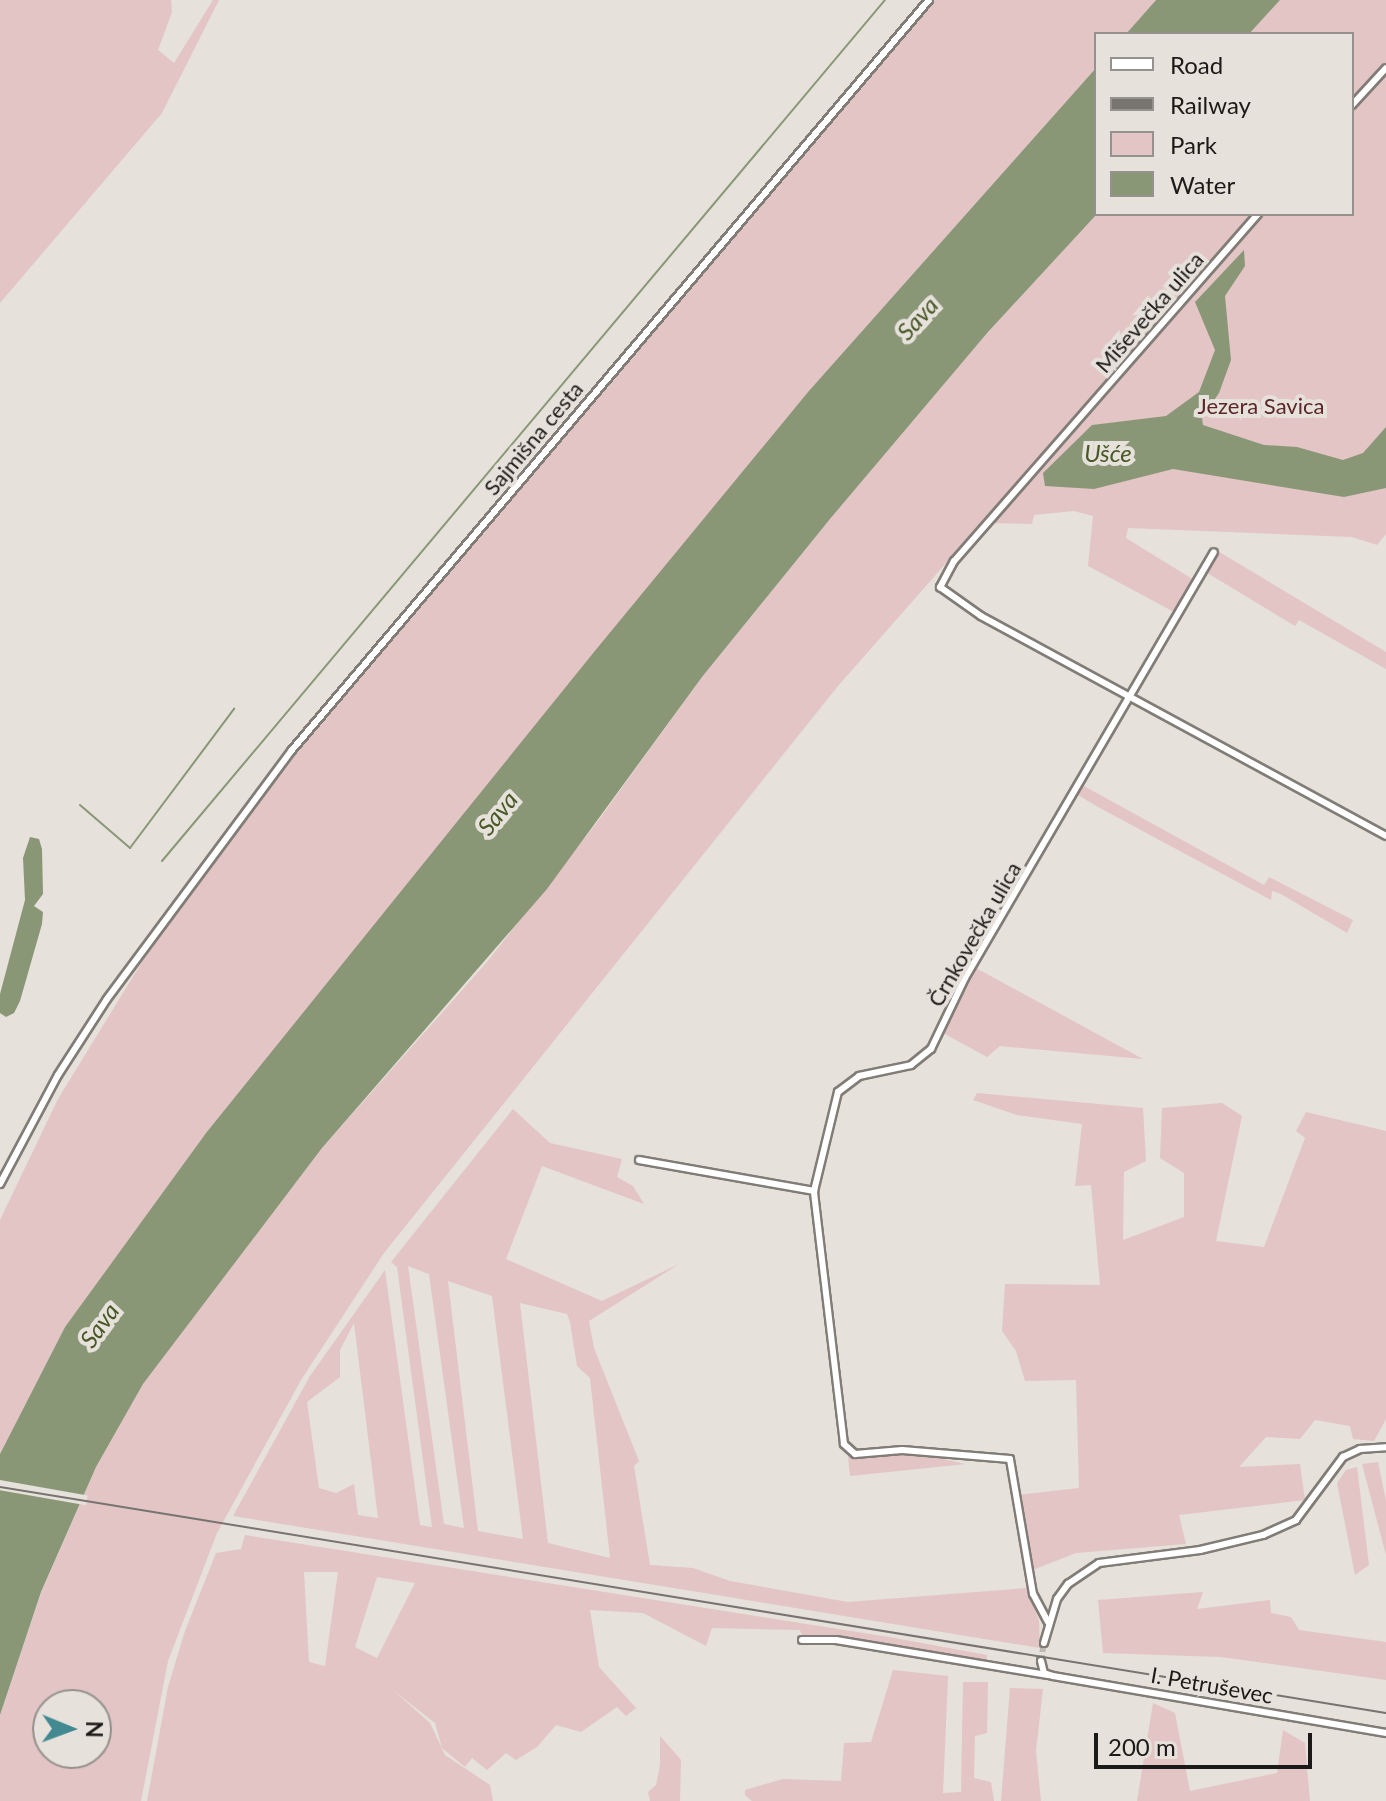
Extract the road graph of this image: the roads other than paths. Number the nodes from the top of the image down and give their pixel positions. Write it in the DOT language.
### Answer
graph roads {
  1 [pos="929,0"];
  2 [pos="1386,68"];
  3 [pos="1354,103"];
  4 [pos="1256,216"];
  5 [pos="1214,552"];
  6 [pos="1129,699"];
  7 [pos="1386,836"];
  8 [pos="639,1160"];
  9 [pos="0,1184"];
  10 [pos="814,1191"];
  11 [pos="1386,1447"];
  12 [pos="1048,1622"];
  13 [pos="802,1640"];
  14 [pos="1044,1643"];
  15 [pos="1041,1661"];
  16 [pos="1048,1675"];
  17 [pos="1386,1733"];
  1 -- 9 [label="street, Sajmišna cesta"];
  2 -- 3 [label="street"];
  4 -- 6 [label="street, Miševečka ulica"];
  5 -- 6 [label="street, Črnkovečka ulica"];
  6 -- 7 [label="street"];
  6 -- 10 [label="street, Črnkovečka ulica"];
  8 -- 10 [label="street"];
  10 -- 12 [label="street, Črnkovečka ulica"];
  11 -- 12 [label="street"];
  12 -- 14 [label="street"];
  13 -- 16 [label="street, I. Petruševec"];
  15 -- 16 [label="street"];
  16 -- 17 [label="street, I. Petruševec"];
}
